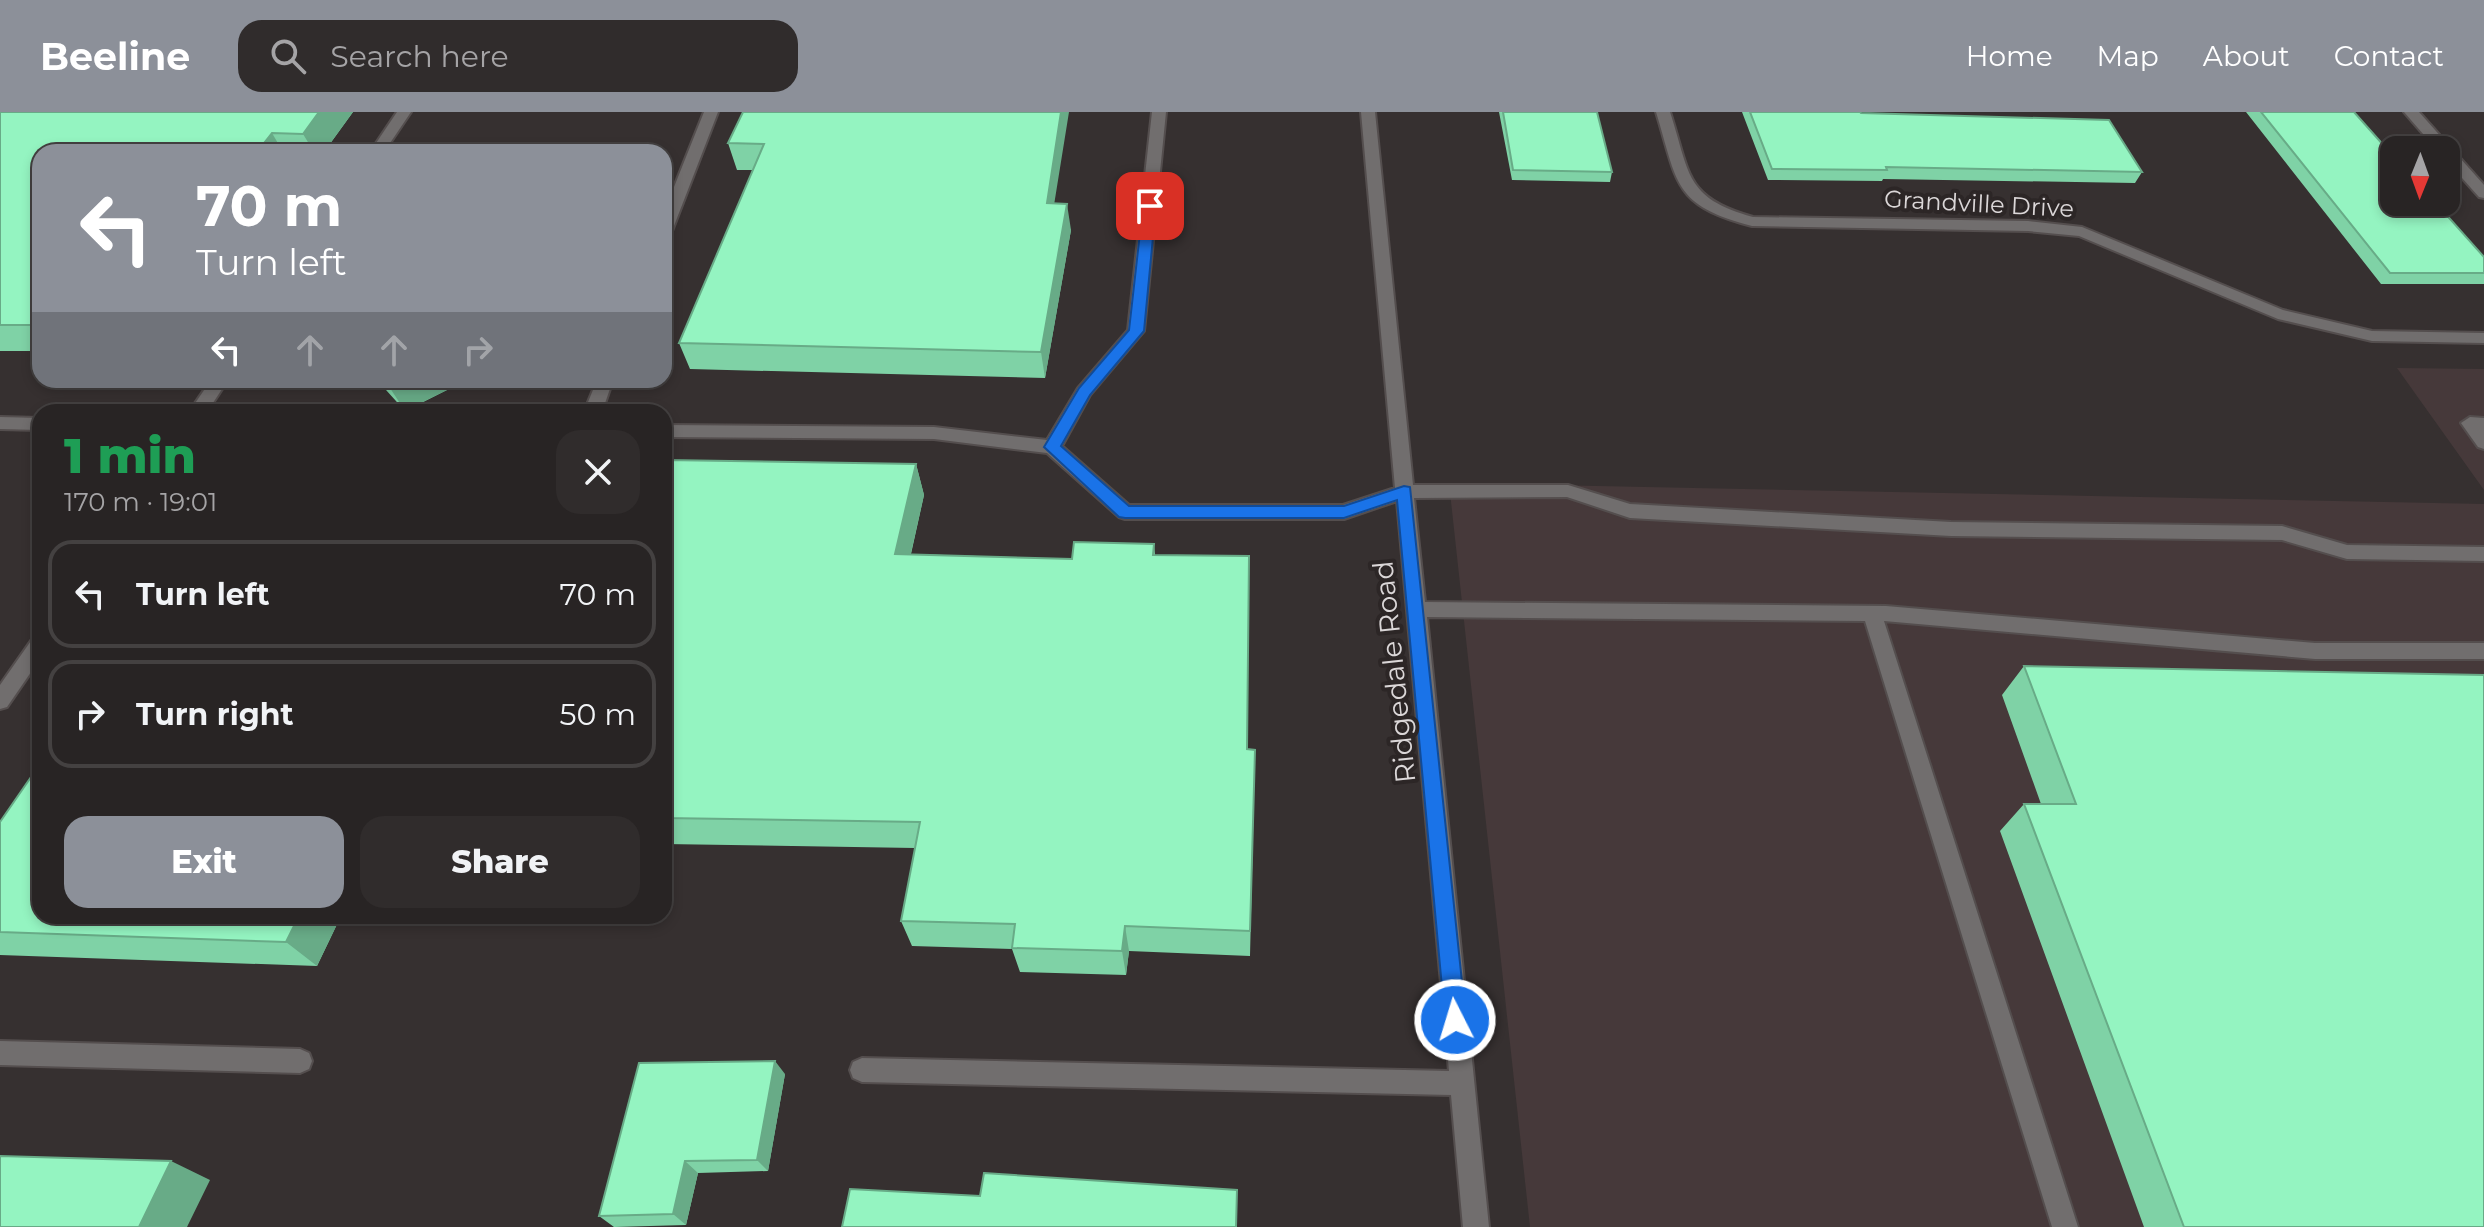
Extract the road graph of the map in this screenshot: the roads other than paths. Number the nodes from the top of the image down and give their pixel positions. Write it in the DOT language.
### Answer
graph roads {
  1 [pos="404,112"];
  2 [pos="711,112"];
  3 [pos="1159,112"];
  4 [pos="1368,112"];
  5 [pos="1663,112"];
  6 [pos="2411,112"];
  7 [pos="2433,136"];
  8 [pos="382,144"];
  9 [pos="2460,166"];
  10 [pos="2484,194"];
  11 [pos="672,211"];
  12 [pos="2484,338"];
  13 [pos="0,423"];
  14 [pos="32,424"];
  15 [pos="2484,424"];
  16 [pos="672,431"];
  17 [pos="2484,443"];
  18 [pos="1052,447"];
  19 [pos="1404,492"];
  20 [pos="2484,554"];
  21 [pos="1416,609"];
  22 [pos="1872,614"];
  23 [pos="2484,651"];
  24 [pos="32,655"];
  25 [pos="0,701"];
  26 [pos="0,1053"];
  27 [pos="300,1061"];
  28 [pos="862,1070"];
  29 [pos="1462,1083"];
  30 [pos="1476,1227"];
  31 [pos="2065,1227"];
  1 -- 8 [label="street"];
  2 -- 11 [label="street"];
  3 -- 18 [label="street"];
  4 -- 19 [label="street, Ridgedale Road"];
  5 -- 12 [label="street, Grandville Drive"];
  6 -- 7 [label="street"];
  9 -- 10 [label="street"];
  13 -- 14 [label="street"];
  15 -- 17 [label="street"];
  16 -- 18 [label="street"];
  18 -- 19 [label="street"];
  19 -- 20 [label="street"];
  19 -- 21 [label="street, Ridgedale Road"];
  21 -- 22 [label="street"];
  21 -- 29 [label="street, Ridgedale Road"];
  22 -- 23 [label="street"];
  22 -- 31 [label="street"];
  24 -- 25 [label="street"];
  26 -- 27 [label="street"];
  28 -- 29 [label="street"];
  29 -- 30 [label="street, Ridgedale Road"];
}
